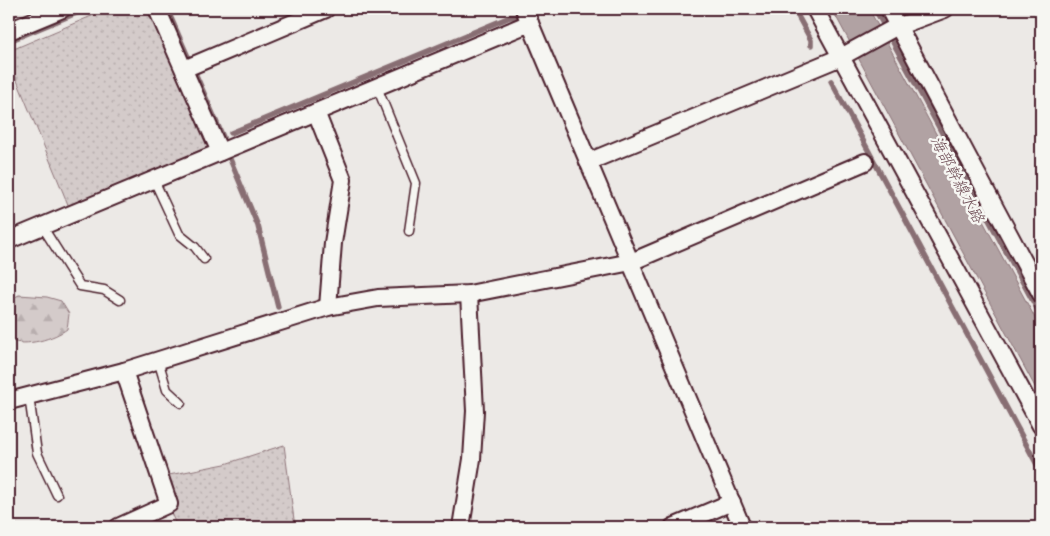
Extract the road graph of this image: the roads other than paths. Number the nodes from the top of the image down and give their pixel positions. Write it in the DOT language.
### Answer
graph roads {
  1 [pos="62,9"];
  2 [pos="157,9"];
  3 [pos="326,9"];
  4 [pos="815,9"];
  5 [pos="889,9"];
  6 [pos="945,9"];
  7 [pos="527,16"];
  8 [pos="896,28"];
  9 [pos="9,31"];
  10 [pos="841,57"];
  11 [pos="184,69"];
  12 [pos="377,87"];
  13 [pos="316,112"];
  14 [pos="220,152"];
  15 [pos="588,162"];
  16 [pos="865,162"];
  17 [pos="154,180"];
  18 [pos="42,226"];
  19 [pos="408,231"];
  20 [pos="9,240"];
  21 [pos="204,259"];
  22 [pos="631,262"];
  23 [pos="469,294"];
  24 [pos="1041,294"];
  25 [pos="120,300"];
  26 [pos="328,307"];
  27 [pos="158,360"];
  28 [pos="124,371"];
  29 [pos="29,396"];
  30 [pos="9,401"];
  31 [pos="181,403"];
  32 [pos="1041,426"];
  33 [pos="57,495"];
  34 [pos="732,502"];
  35 [pos="118,527"];
  36 [pos="461,527"];
  37 [pos="673,527"];
  38 [pos="742,527"];
  1 -- 9 [label="street"];
  2 -- 11 [label="street"];
  3 -- 11 [label="street"];
  4 -- 10 [label="street"];
  5 -- 8 [label="street"];
  6 -- 8 [label="street"];
  7 -- 12 [label="street"];
  7 -- 15 [label="street"];
  8 -- 10 [label="street"];
  8 -- 24 [label="street"];
  10 -- 15 [label="street"];
  10 -- 32 [label="street"];
  11 -- 14 [label="street"];
  12 -- 13 [label="street"];
  12 -- 19 [label="lane"];
  13 -- 14 [label="street"];
  13 -- 26 [label="street"];
  14 -- 17 [label="street"];
  15 -- 22 [label="street"];
  16 -- 22 [label="street"];
  17 -- 18 [label="street"];
  17 -- 21 [label="lane"];
  18 -- 20 [label="street"];
  18 -- 25 [label="lane"];
  22 -- 23 [label="street"];
  22 -- 34 [label="street"];
  23 -- 26 [label="street"];
  23 -- 36 [label="street"];
  26 -- 27 [label="street"];
  27 -- 28 [label="street"];
  27 -- 31 [label="lane"];
  28 -- 29 [label="street"];
  28 -- 35 [label="street"];
  29 -- 30 [label="street"];
  29 -- 33 [label="lane"];
  34 -- 37 [label="street"];
  34 -- 38 [label="street"];
}
